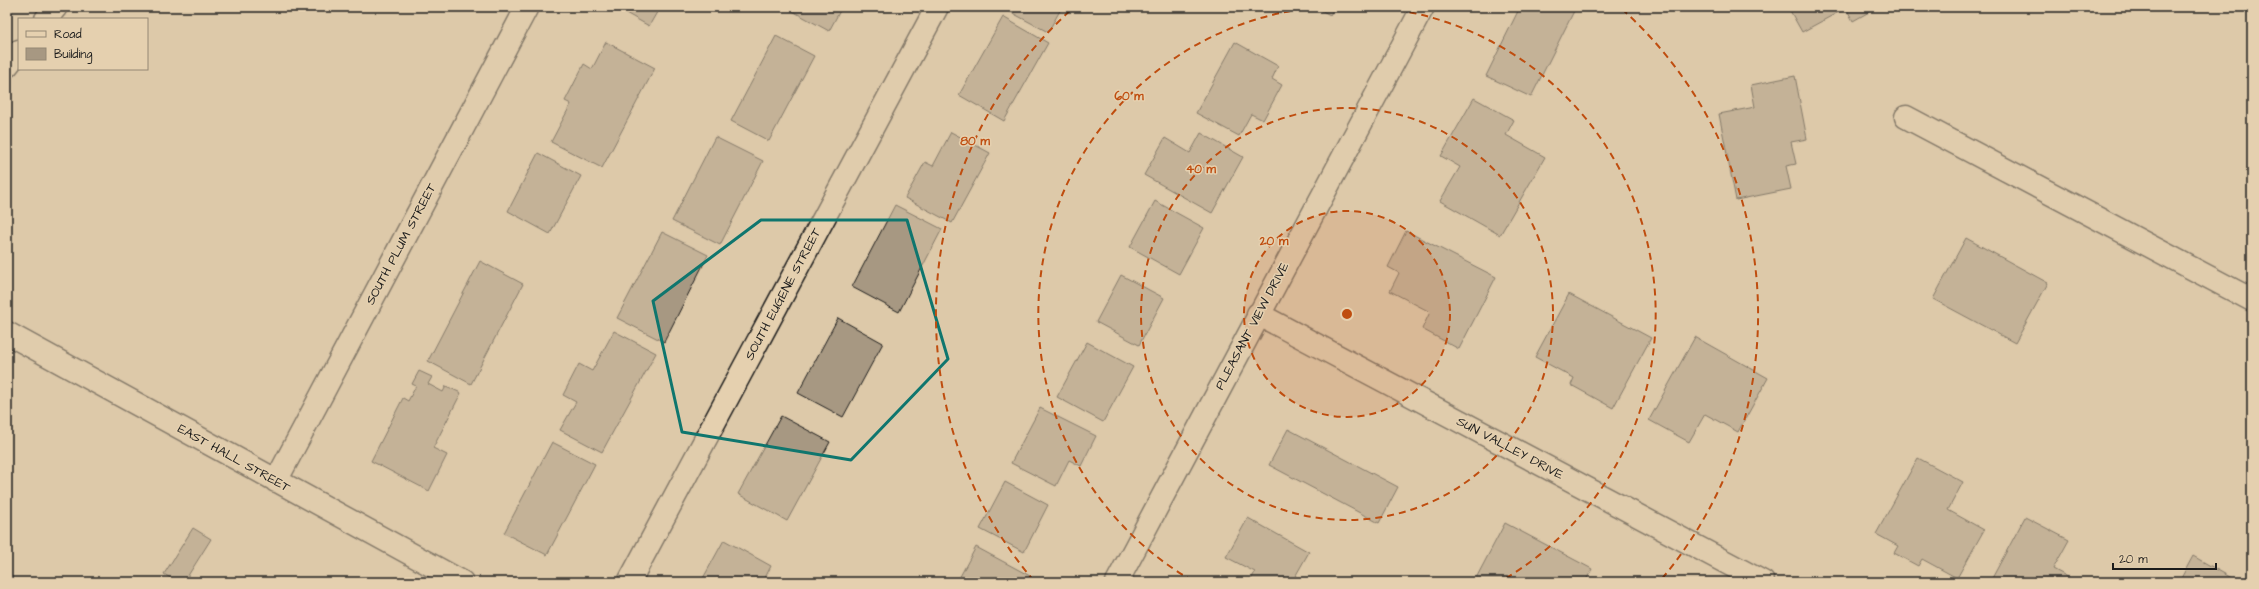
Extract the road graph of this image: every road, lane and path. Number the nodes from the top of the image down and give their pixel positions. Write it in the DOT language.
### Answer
graph roads {
  1 [pos="56,7"];
  2 [pos="527,7"];
  3 [pos="937,7"];
  4 [pos="1423,7"];
  5 [pos="47,18"];
  6 [pos="18,52"];
  7 [pos="7,66"];
  8 [pos="1906,116"];
  9 [pos="2252,300"];
  10 [pos="1258,314"];
  11 [pos="7,333"];
  12 [pos="276,481"];
  13 [pos="462,582"];
  14 [pos="629,582"];
  15 [pos="1117,582"];
  16 [pos="1762,582"];
  1 -- 5 [label="street"];
  2 -- 12 [label="street, SOUTH PLUM STREET"];
  3 -- 14 [label="street, SOUTH EUGENE STREET"];
  4 -- 10 [label="street, PLEASANT VIEW DRIVE"];
  6 -- 7 [label="street"];
  8 -- 9 [label="street"];
  10 -- 15 [label="street, PLEASANT VIEW DRIVE"];
  10 -- 16 [label="street, SUN VALLEY DRIVE"];
  11 -- 12 [label="street, EAST HALL STREET"];
  12 -- 13 [label="street, EAST HALL STREET"];
}
